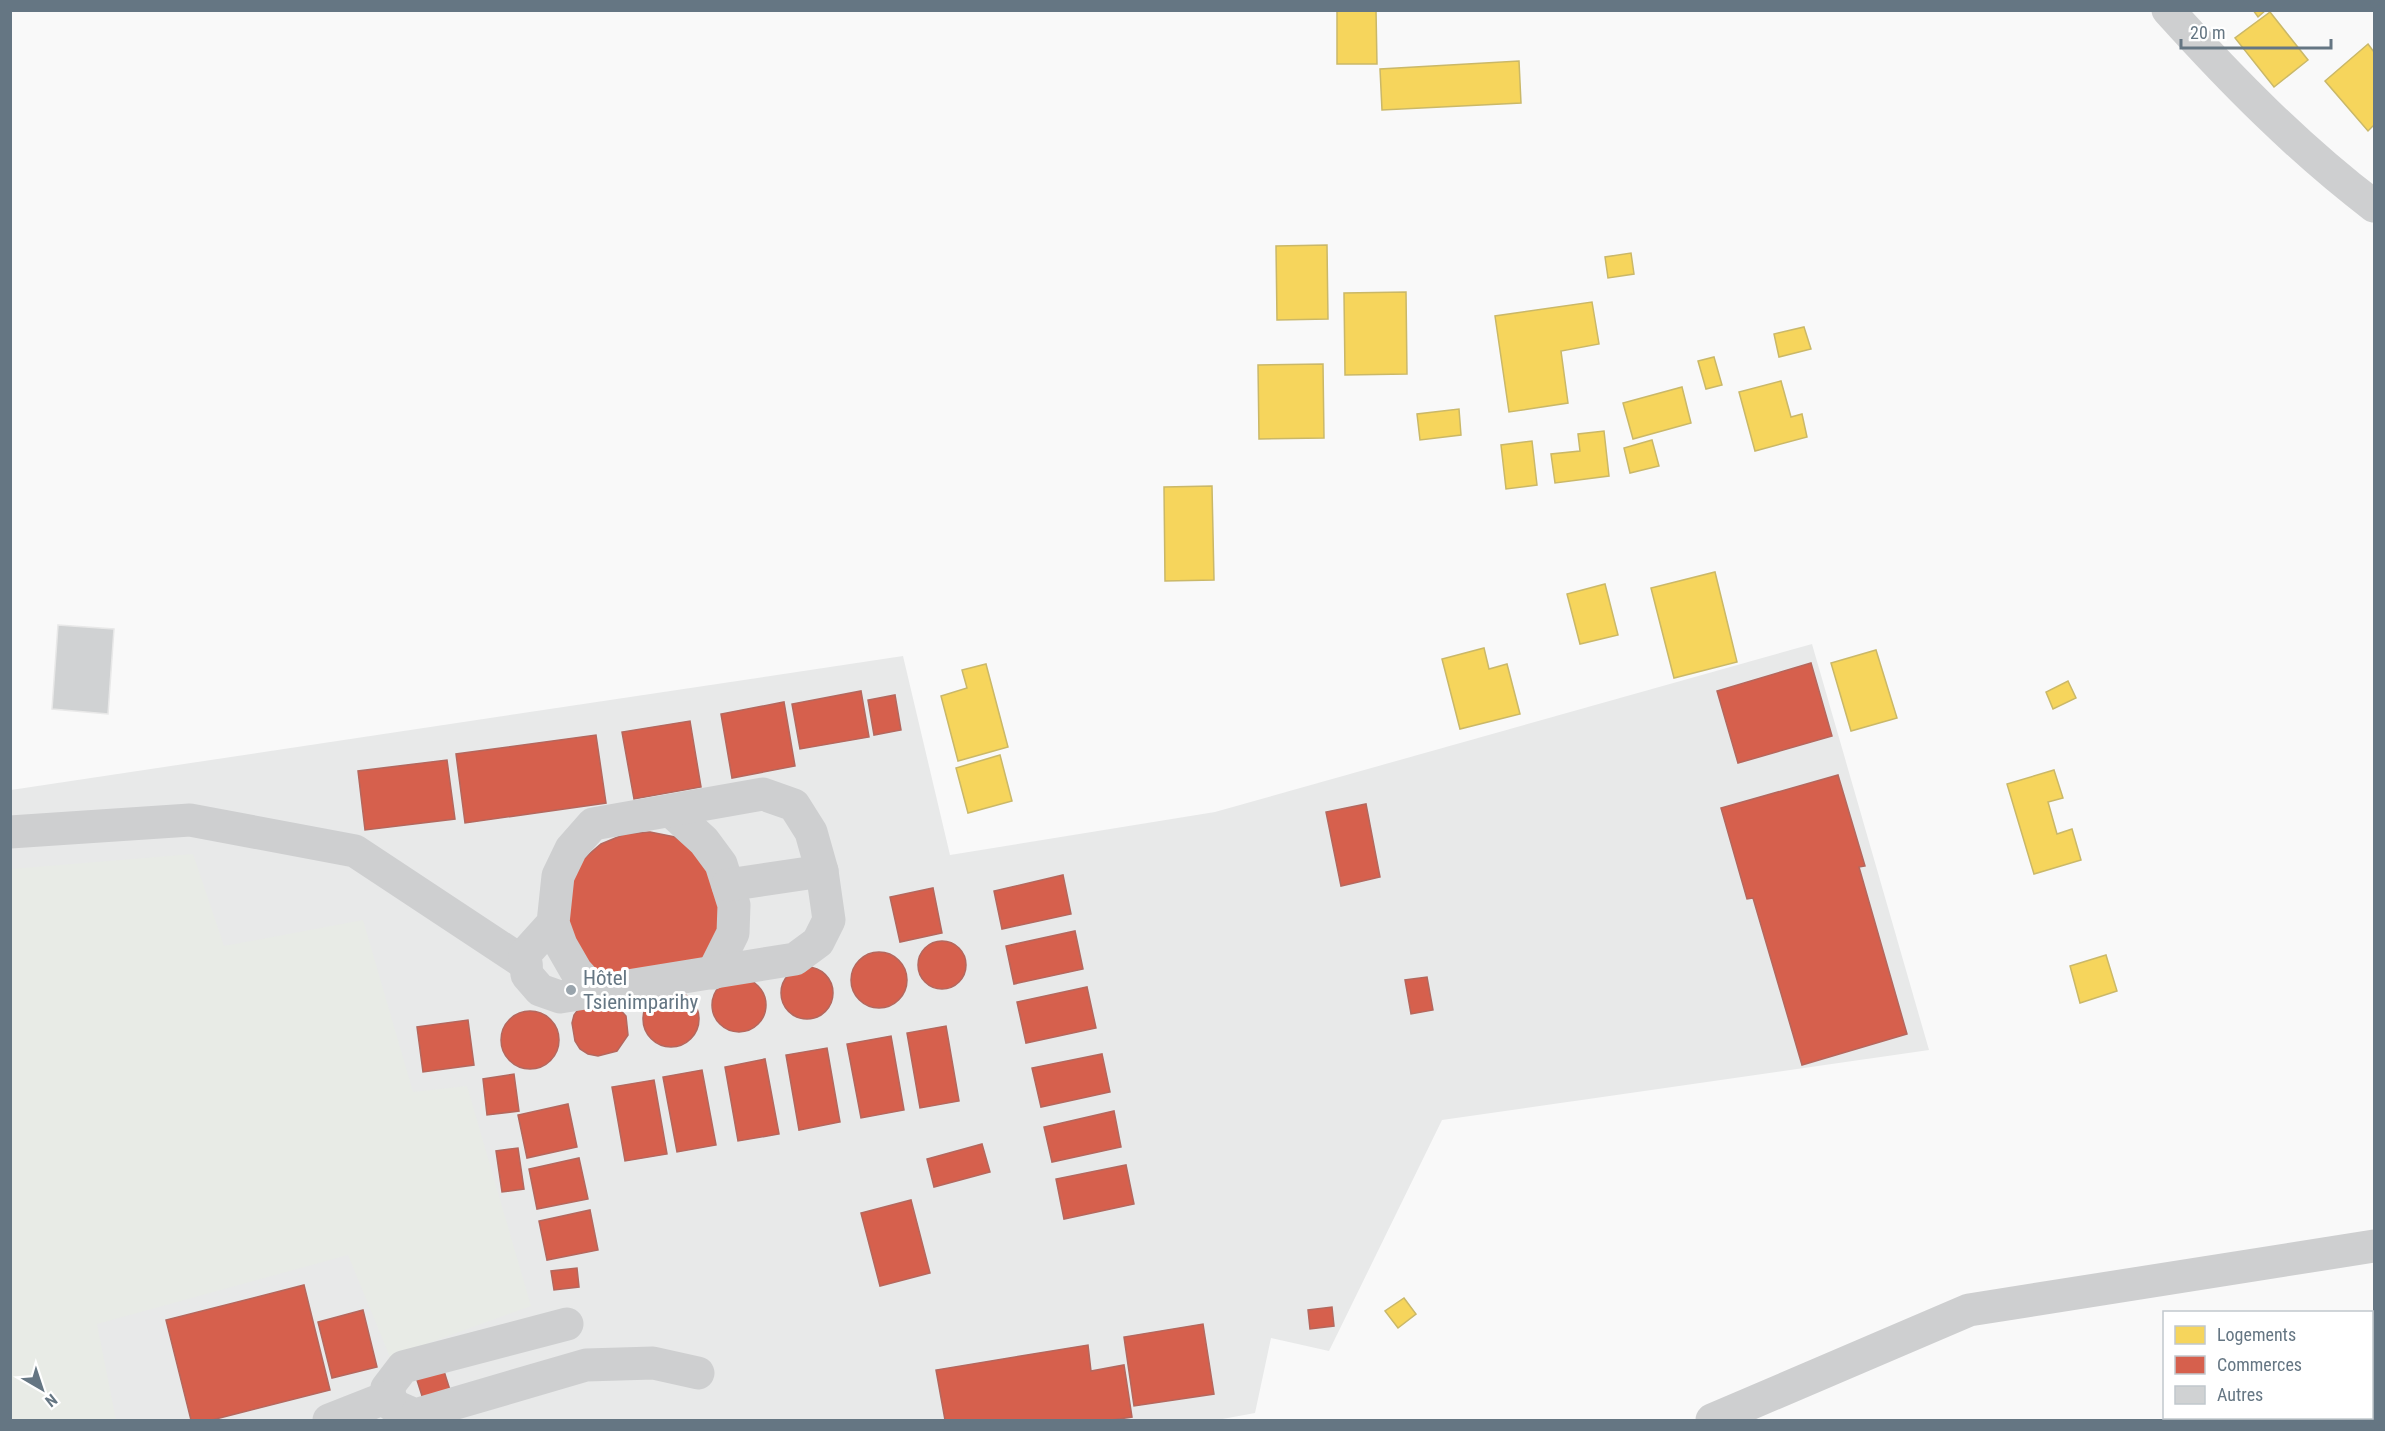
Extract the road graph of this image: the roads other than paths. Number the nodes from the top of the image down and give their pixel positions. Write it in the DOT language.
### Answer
graph roads {
  1 [pos="2168,10"];
  2 [pos="2374,206"];
  3 [pos="671,811"];
  4 [pos="10,832"];
  5 [pos="822,871"];
  6 [pos="728,885"];
  7 [pos="553,923"];
  8 [pos="526,964"];
  9 [pos="713,973"];
  10 [pos="595,992"];
  11 [pos="2374,1246"];
  12 [pos="567,1324"];
  13 [pos="698,1373"];
  14 [pos="390,1396"];
  15 [pos="329,1420"];
  16 [pos="1712,1420"];
  1 -- 2 [label="street"];
  3 -- 5 [label="street"];
  3 -- 6 [label="street"];
  3 -- 7 [label="street"];
  4 -- 8 [label="street"];
  5 -- 6 [label="street"];
  5 -- 9 [label="street"];
  6 -- 9 [label="street"];
  7 -- 8 [label="street"];
  7 -- 10 [label="street"];
  8 -- 10 [label="street"];
  9 -- 10 [label="street"];
  11 -- 16 [label="street"];
  12 -- 14 [label="street"];
  13 -- 14 [label="street"];
  14 -- 15 [label="street"];
}
